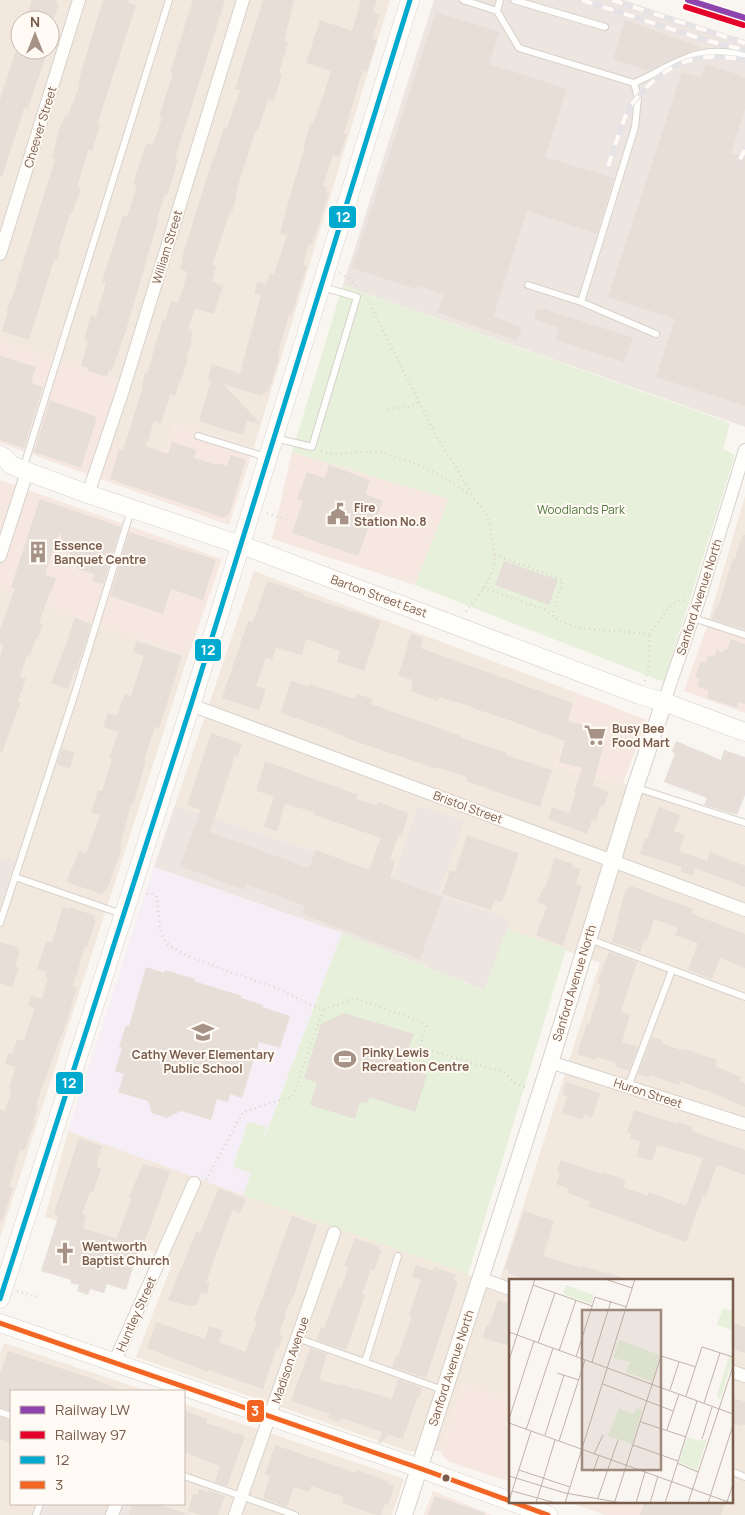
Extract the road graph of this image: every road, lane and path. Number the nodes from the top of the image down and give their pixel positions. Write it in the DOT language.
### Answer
graph roads {
  1 [pos="79,0"];
  2 [pos="169,0"];
  3 [pos="244,0"];
  4 [pos="410,0"];
  5 [pos="463,0"];
  6 [pos="500,0"];
  7 [pos="514,0"];
  8 [pos="497,11"];
  9 [pos="605,27"];
  10 [pos="745,56"];
  11 [pos="634,83"];
  12 [pos="0,254"];
  13 [pos="328,266"];
  14 [pos="528,285"];
  15 [pos="322,287"];
  16 [pos="361,291"];
  17 [pos="366,297"];
  18 [pos="582,302"];
  19 [pos="656,334"];
  20 [pos="420,403"];
  21 [pos="388,409"];
  22 [pos="198,436"];
  23 [pos="274,438"];
  24 [pos="312,447"];
  25 [pos="745,450"];
  26 [pos="267,458"];
  27 [pos="12,466"];
  28 [pos="88,494"];
  29 [pos="473,498"];
  30 [pos="251,508"];
  31 [pos="132,509"];
  32 [pos="290,520"];
  33 [pos="240,546"];
  34 [pos="1,551"];
  35 [pos="494,555"];
  36 [pos="483,588"];
  37 [pos="698,603"];
  38 [pos="552,615"];
  39 [pos="693,618"];
  40 [pos="456,625"];
  41 [pos="650,634"];
  42 [pos="745,635"];
  43 [pos="640,696"];
  44 [pos="664,702"];
  45 [pos="190,705"];
  46 [pos="745,732"];
  47 [pos="635,788"];
  48 [pos="745,823"];
  49 [pos="612,861"];
  50 [pos="15,877"];
  51 [pos="126,906"];
  52 [pos="745,910"];
  53 [pos="0,923"];
  54 [pos="588,938"];
  55 [pos="672,970"];
  56 [pos="745,997"];
  57 [pos="323,1010"];
  58 [pos="550,1062"];
  59 [pos="525,1087"];
  60 [pos="628,1087"];
  61 [pos="745,1124"];
  62 [pos="194,1183"];
  63 [pos="334,1233"];
  64 [pos="398,1256"];
  65 [pos="479,1278"];
  66 [pos="509,1289"];
  67 [pos="2,1293"];
  68 [pos="37,1297"];
  69 [pos="0,1323"];
  70 [pos="298,1338"];
  71 [pos="365,1362"];
  72 [pos="114,1363"];
  73 [pos="732,1371"];
  74 [pos="745,1376"];
  75 [pos="158,1385"];
  76 [pos="176,1390"];
  77 [pos="444,1390"];
  78 [pos="185,1393"];
  79 [pos="270,1417"];
  80 [pos="420,1468"];
  81 [pos="732,1471"];
  82 [pos="185,1476"];
  83 [pos="745,1477"];
  84 [pos="242,1496"];
  85 [pos="509,1501"];
  86 [pos="513,1502"];
  87 [pos="235,1515"];
  88 [pos="295,1515"];
  89 [pos="404,1515"];
  90 [pos="548,1515"];
  1 -- 12 [label="street, Cheever Street"];
  2 -- 27 [label="lane"];
  3 -- 28 [label="street, William Street"];
  4 -- 13 [label="main road"];
  5 -- 8 [label="lane"];
  6 -- 8 [label="lane"];
  7 -- 9 [label="lane"];
  8 -- 11 [label="lane"];
  10 -- 11 [label="lane"];
  11 -- 18 [label="lane"];
  13 -- 15 [label="main road"];
  13 -- 16 [label="path"];
  14 -- 18 [label="lane"];
  15 -- 23 [label="main road"];
  15 -- 24 [label="lane"];
  17 -- 20 [label="path"];
  18 -- 19 [label="lane"];
  20 -- 21 [label="path"];
  20 -- 29 [label="path"];
  22 -- 26 [label="lane"];
  23 -- 24 [label="lane"];
  23 -- 26 [label="main road"];
  24 -- 29 [label="path"];
  25 -- 37 [label="street, Sanford Avenue North"];
  26 -- 30 [label="main road"];
  27 -- 28 [label="main road, Barton Street East"];
  27 -- 34 [label="street"];
  28 -- 31 [label="main road, Barton Street East"];
  29 -- 35 [label="path"];
  30 -- 32 [label="path"];
  30 -- 33 [label="main road"];
  31 -- 33 [label="main road, Barton Street East"];
  31 -- 50 [label="lane"];
  33 -- 40 [label="main road, Barton Street East"];
  33 -- 45 [label="main road"];
  35 -- 36 [label="path"];
  35 -- 38 [label="path"];
  36 -- 38 [label="path"];
  36 -- 40 [label="path"];
  37 -- 39 [label="street, Sanford Avenue North"];
  37 -- 41 [label="path"];
  38 -- 41 [label="path"];
  39 -- 42 [label="lane"];
  39 -- 44 [label="street, Sanford Avenue North"];
  40 -- 43 [label="main road, Barton Street East"];
  41 -- 43 [label="path"];
  43 -- 44 [label="main road, Barton Street East"];
  44 -- 46 [label="main road, Barton Street East"];
  44 -- 47 [label="street, Sanford Avenue North"];
  45 -- 49 [label="street, Bristol Street"];
  45 -- 51 [label="main road"];
  47 -- 48 [label="lane"];
  47 -- 49 [label="street, Sanford Avenue North"];
  49 -- 52 [label="street, Bristol Street"];
  49 -- 54 [label="street, Sanford Avenue North"];
  50 -- 51 [label="lane"];
  50 -- 53 [label="lane"];
  51 -- 57 [label="path"];
  51 -- 67 [label="main road"];
  54 -- 55 [label="lane"];
  54 -- 58 [label="street, Sanford Avenue North"];
  55 -- 56 [label="lane"];
  55 -- 60 [label="lane"];
  57 -- 59 [label="path"];
  57 -- 62 [label="path"];
  58 -- 60 [label="street, Huron Street"];
  58 -- 65 [label="street, Sanford Avenue North"];
  60 -- 61 [label="street, Huron Street"];
  62 -- 72 [label="street, Huntley Street"];
  63 -- 70 [label="street, Madison Avenue"];
  64 -- 71 [label="lane"];
  65 -- 66 [label="street"];
  65 -- 77 [label="street, Sanford Avenue North"];
  67 -- 68 [label="path"];
  69 -- 72 [label="main road"];
  70 -- 71 [label="lane"];
  70 -- 79 [label="street, Madison Avenue"];
  71 -- 77 [label="lane"];
  72 -- 75 [label="main road"];
  73 -- 74 [label="street"];
  75 -- 76 [label="main road"];
  77 -- 80 [label="street, Sanford Avenue North"];
  78 -- 79 [label="main road"];
  79 -- 80 [label="main road"];
  79 -- 84 [label="street, Madison Avenue"];
  80 -- 85 [label="main road"];
  80 -- 89 [label="street, Sanford Avenue North"];
  81 -- 83 [label="lane"];
  82 -- 84 [label="lane"];
  84 -- 87 [label="street, Madison Avenue"];
  84 -- 88 [label="lane"];
  86 -- 90 [label="main road"];
}
